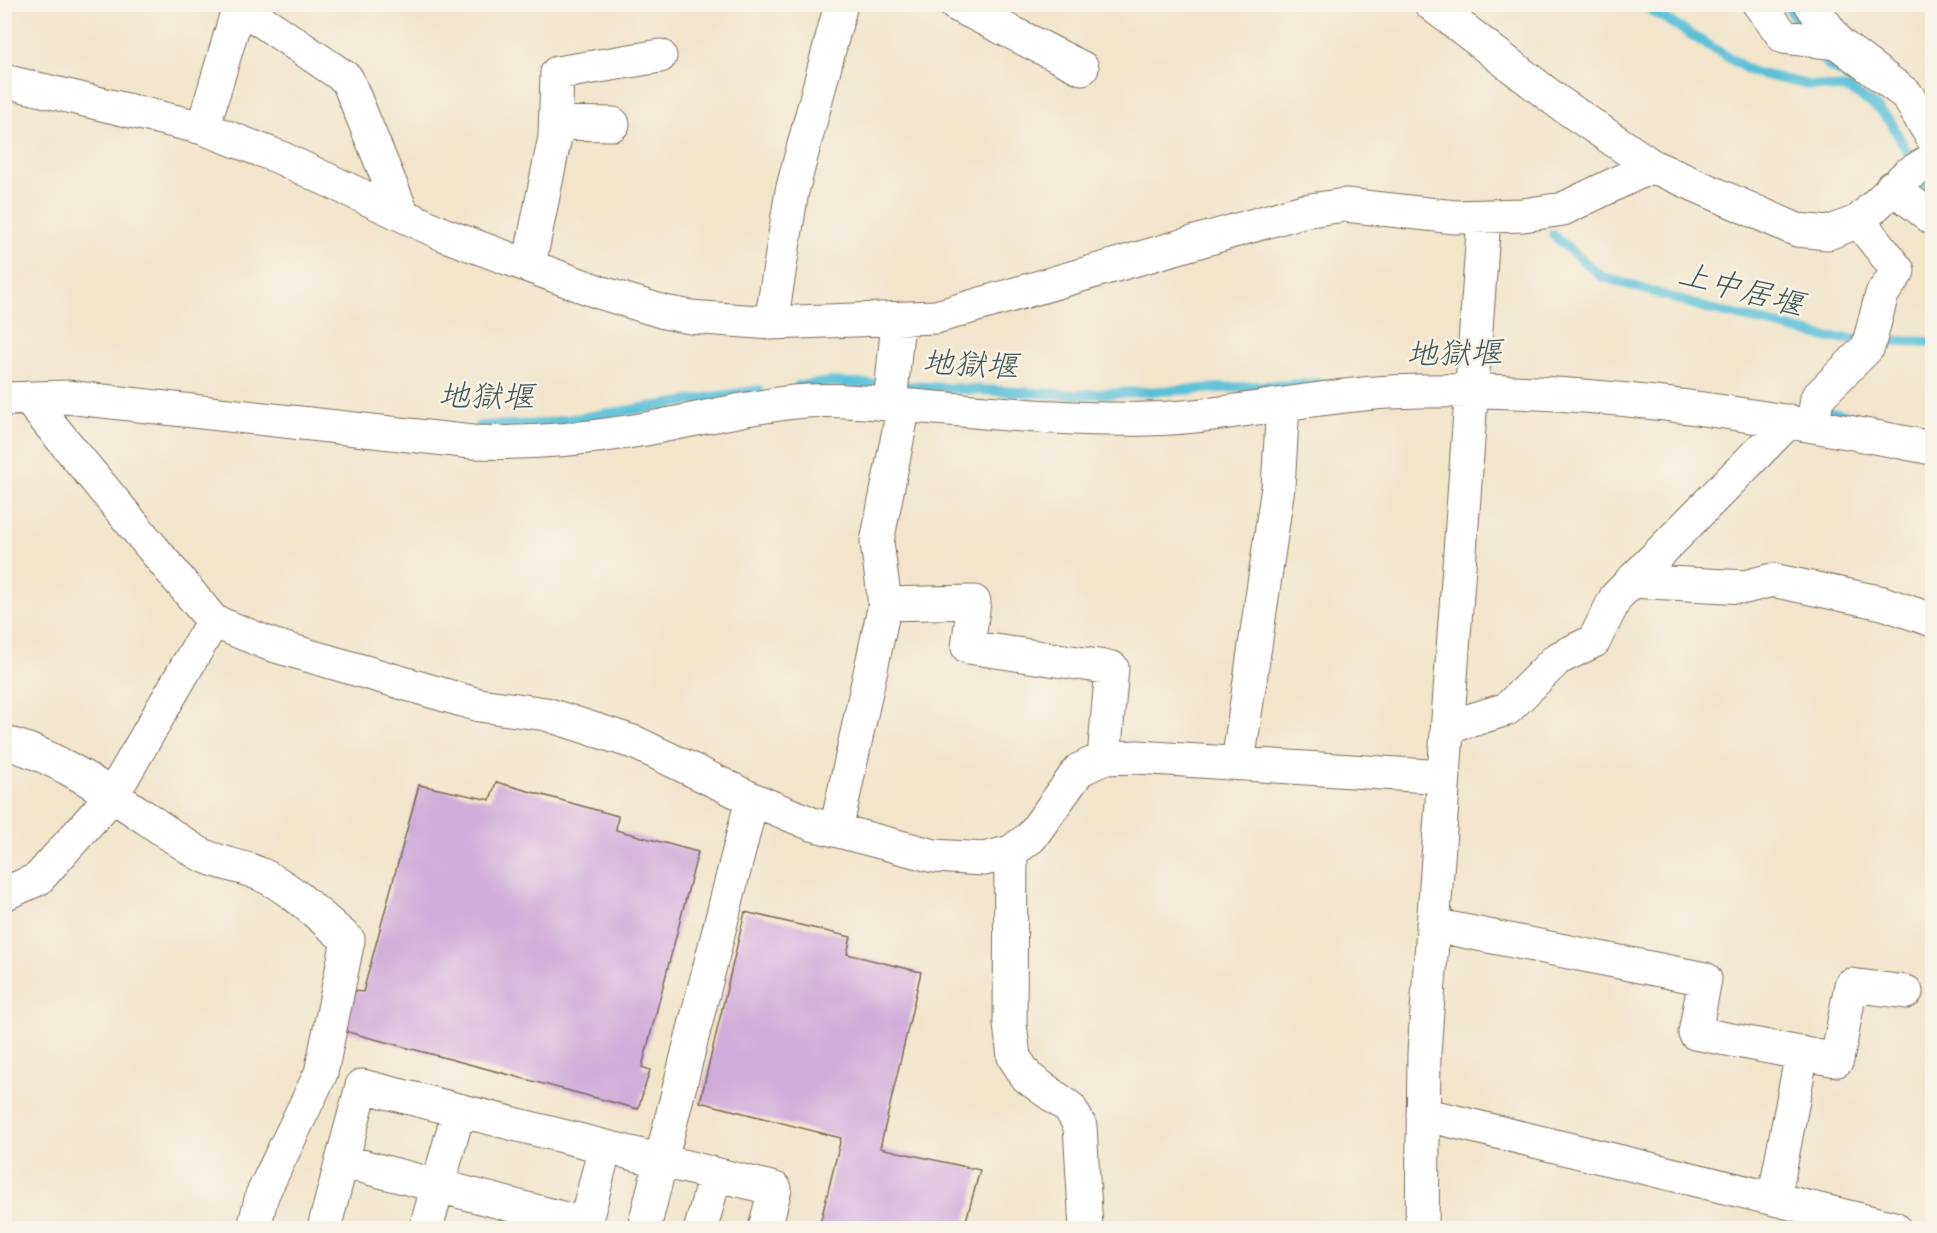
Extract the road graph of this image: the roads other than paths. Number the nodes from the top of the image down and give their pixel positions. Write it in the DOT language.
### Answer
graph roads {
  1 [pos="841,4"];
  2 [pos="955,4"];
  3 [pos="1431,4"];
  4 [pos="1759,4"];
  5 [pos="1811,4"];
  6 [pos="238,5"];
  7 [pos="1819,41"];
  8 [pos="660,56"];
  9 [pos="1082,68"];
  10 [pos="4,81"];
  11 [pos="556,123"];
  12 [pos="613,124"];
  13 [pos="203,128"];
  14 [pos="1932,137"];
  15 [pos="1932,160"];
  16 [pos="1652,166"];
  17 [pos="1892,187"];
  18 [pos="403,215"];
  19 [pos="1484,218"];
  20 [pos="1932,218"];
  21 [pos="1859,221"];
  22 [pos="529,265"];
  23 [pos="898,321"];
  24 [pos="771,323"];
  25 [pos="1473,390"];
  26 [pos="16,398"];
  27 [pos="897,405"];
  28 [pos="1283,405"];
  29 [pos="1801,423"];
  30 [pos="1932,448"];
  31 [pos="1631,581"];
  32 [pos="885,604"];
  33 [pos="1932,620"];
  34 [pos="213,621"];
  35 [pos="1449,727"];
  36 [pos="4,742"];
  37 [pos="1104,758"];
  38 [pos="1238,763"];
  39 [pos="1444,777"];
  40 [pos="112,796"];
  41 [pos="752,799"];
  42 [pos="836,830"];
  43 [pos="1011,852"];
  44 [pos="4,874"];
  45 [pos="38,879"];
  46 [pos="4,894"];
  47 [pos="1433,925"];
  48 [pos="1906,992"];
  49 [pos="1802,1053"];
  50 [pos="459,1110"];
  51 [pos="1423,1114"];
  52 [pos="605,1147"];
  53 [pos="342,1161"];
  54 [pos="661,1161"];
  55 [pos="715,1174"];
  56 [pos="438,1186"];
  57 [pos="1774,1199"];
  58 [pos="584,1226"];
  59 [pos="254,1228"];
  60 [pos="324,1228"];
  61 [pos="426,1228"];
  62 [pos="644,1228"];
  63 [pos="701,1228"];
  64 [pos="765,1228"];
  65 [pos="1086,1228"];
  66 [pos="1422,1228"];
  67 [pos="1894,1228"];
  1 -- 24 [label="street"];
  2 -- 9 [label="street"];
  3 -- 16 [label="street"];
  4 -- 7 [label="street"];
  5 -- 7 [label="street"];
  6 -- 13 [label="street"];
  6 -- 18 [label="street"];
  7 -- 14 [label="street"];
  8 -- 11 [label="street"];
  10 -- 13 [label="street"];
  11 -- 12 [label="street"];
  11 -- 22 [label="street"];
  13 -- 18 [label="street"];
  15 -- 17 [label="street"];
  16 -- 19 [label="street"];
  16 -- 21 [label="street"];
  17 -- 20 [label="street"];
  17 -- 21 [label="street"];
  18 -- 22 [label="street"];
  19 -- 23 [label="street"];
  19 -- 25 [label="street"];
  21 -- 29 [label="street"];
  22 -- 24 [label="street"];
  23 -- 24 [label="street"];
  23 -- 27 [label="street"];
  25 -- 28 [label="street"];
  25 -- 29 [label="street"];
  25 -- 35 [label="street"];
  26 -- 27 [label="street"];
  26 -- 34 [label="street"];
  27 -- 28 [label="street"];
  27 -- 32 [label="street"];
  28 -- 38 [label="street"];
  29 -- 30 [label="street"];
  29 -- 31 [label="street"];
  31 -- 33 [label="street"];
  31 -- 35 [label="street"];
  32 -- 37 [label="street"];
  32 -- 42 [label="street"];
  34 -- 40 [label="street"];
  34 -- 41 [label="street"];
  35 -- 39 [label="street"];
  36 -- 40 [label="street"];
  37 -- 38 [label="street"];
  37 -- 43 [label="street"];
  38 -- 39 [label="street"];
  39 -- 47 [label="street"];
  40 -- 45 [label="street"];
  40 -- 59 [label="street"];
  41 -- 42 [label="street"];
  41 -- 54 [label="street"];
  42 -- 43 [label="street"];
  43 -- 65 [label="street"];
  44 -- 45 [label="street"];
  45 -- 46 [label="street"];
  47 -- 49 [label="street"];
  47 -- 51 [label="street"];
  48 -- 49 [label="street"];
  49 -- 57 [label="street"];
  50 -- 52 [label="street"];
  50 -- 53 [label="street"];
  50 -- 56 [label="street"];
  51 -- 57 [label="street"];
  51 -- 66 [label="street"];
  52 -- 54 [label="street"];
  52 -- 58 [label="street"];
  53 -- 56 [label="street"];
  53 -- 60 [label="street"];
  54 -- 55 [label="street"];
  54 -- 62 [label="street"];
  55 -- 63 [label="street"];
  55 -- 64 [label="street"];
  56 -- 58 [label="street"];
  56 -- 61 [label="street"];
  57 -- 67 [label="street"];
}
